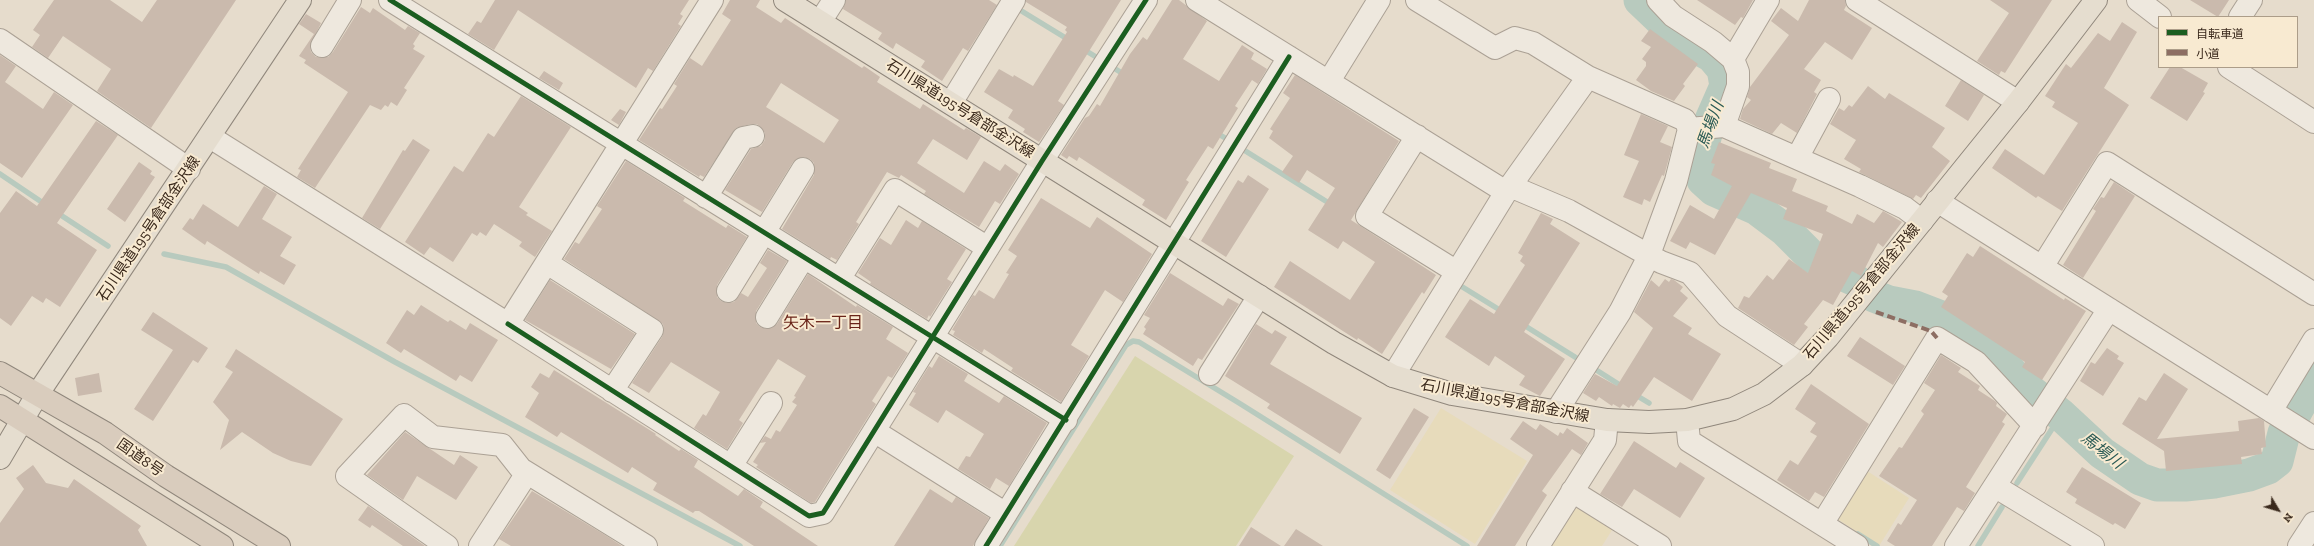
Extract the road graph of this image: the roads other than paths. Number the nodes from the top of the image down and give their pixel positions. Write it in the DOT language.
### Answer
graph roads {
  1 [pos="300,0"];
  2 [pos="350,0"];
  3 [pos="390,0"];
  4 [pos="712,0"];
  5 [pos="785,0"];
  6 [pos="834,0"];
  7 [pos="1146,0"];
  8 [pos="1197,0"];
  9 [pos="1379,0"];
  10 [pos="1417,0"];
  11 [pos="1658,0"];
  12 [pos="1768,0"];
  13 [pos="1857,0"];
  14 [pos="2096,0"];
  15 [pos="2138,0"];
  16 [pos="2251,0"];
  17 [pos="1013,3"];
  18 [pos="2159,16"];
  19 [pos="2241,16"];
  20 [pos="820,22"];
  21 [pos="0,40"];
  22 [pos="322,46"];
  23 [pos="1289,57"];
  24 [pos="1733,59"];
  25 [pos="2231,68"];
  26 [pos="1588,77"];
  27 [pos="1329,81"];
  28 [pos="1829,99"];
  29 [pos="2018,102"];
  30 [pos="951,103"];
  31 [pos="2314,122"];
  32 [pos="1708,127"];
  33 [pos="752,136"];
  34 [pos="1417,136"];
  35 [pos="210,137"];
  36 [pos="622,145"];
  37 [pos="1797,158"];
  38 [pos="1042,161"];
  39 [pos="189,169"];
  40 [pos="803,169"];
  41 [pos="1508,190"];
  42 [pos="706,196"];
  43 [pos="1937,201"];
  44 [pos="1922,221"];
  45 [pos="764,232"];
  46 [pos="1174,244"];
  47 [pos="988,248"];
  48 [pos="1650,254"];
  49 [pos="804,256"];
  50 [pos="547,263"];
  51 [pos="2042,267"];
  52 [pos="1454,277"];
  53 [pos="840,278"];
  54 [pos="728,291"];
  55 [pos="2314,294"];
  56 [pos="1259,296"];
  57 [pos="2109,309"];
  58 [pos="768,317"];
  59 [pos="508,324"];
  60 [pos="933,337"];
  61 [pos="2314,340"];
  62 [pos="1802,365"];
  63 [pos="0,373"];
  64 [pos="1210,374"];
  65 [pos="1393,376"];
  66 [pos="612,391"];
  67 [pos="38,395"];
  68 [pos="771,403"];
  69 [pos="0,406"];
  70 [pos="1556,412"];
  71 [pos="2276,414"];
  72 [pos="22,420"];
  73 [pos="1066,420"];
  74 [pos="1607,420"];
  75 [pos="1687,420"];
  76 [pos="2038,421"];
  77 [pos="874,431"];
  78 [pos="2307,434"];
  79 [pos="0,458"];
  80 [pos="730,466"];
  81 [pos="527,473"];
  82 [pos="1996,487"];
  83 [pos="1572,491"];
  84 [pos="1006,514"];
  85 [pos="2314,522"];
  86 [pos="1822,524"];
  87 [pos="222,546"];
  88 [pos="279,546"];
  89 [pos="447,546"];
  90 [pos="480,546"];
  91 [pos="646,546"];
  92 [pos="986,546"];
  93 [pos="1538,546"];
  94 [pos="1660,546"];
  95 [pos="1857,546"];
  96 [pos="1956,546"];
  97 [pos="2093,546"];
  98 [pos="2299,546"];
  1 -- 35 [label="main road, 石川県道195号倉部金沢線"];
  2 -- 22 [label="street"];
  3 -- 36 [label="street"];
  4 -- 36 [label="street"];
  5 -- 20 [label="main road, 石川県道195号倉部金沢線"];
  6 -- 20 [label="street"];
  7 -- 38 [label="street"];
  8 -- 23 [label="street"];
  9 -- 27 [label="street"];
  10 -- 26 [label="street"];
  11 -- 24 [label="street"];
  12 -- 24 [label="street"];
  13 -- 29 [label="street"];
  14 -- 29 [label="main road, 石川県道195号倉部金沢線"];
  15 -- 18 [label="street"];
  16 -- 19 [label="street"];
  17 -- 30 [label="street"];
  20 -- 30 [label="main road, 石川県道195号倉部金沢線"];
  21 -- 39 [label="street"];
  23 -- 27 [label="street"];
  23 -- 46 [label="street"];
  24 -- 32 [label="street"];
  25 -- 31 [label="street"];
  26 -- 32 [label="street"];
  26 -- 41 [label="street"];
  27 -- 34 [label="street"];
  28 -- 37 [label="street"];
  29 -- 43 [label="main road, 石川県道195号倉部金沢線"];
  30 -- 38 [label="main road, 石川県道195号倉部金沢線"];
  32 -- 37 [label="street"];
  32 -- 48 [label="street"];
  33 -- 42 [label="street"];
  34 -- 41 [label="street"];
  34 -- 52 [label="street"];
  35 -- 39 [label="main road, 石川県道195号倉部金沢線"];
  35 -- 59 [label="street"];
  36 -- 42 [label="street"];
  36 -- 50 [label="street"];
  37 -- 44 [label="street"];
  38 -- 46 [label="main road, 石川県道195号倉部金沢線"];
  38 -- 47 [label="street"];
  39 -- 67 [label="main road, 石川県道195号倉部金沢線"];
  40 -- 45 [label="street"];
  41 -- 48 [label="street"];
  41 -- 52 [label="street"];
  42 -- 45 [label="street"];
  43 -- 44 [label="main road, 石川県道195号倉部金沢線"];
  43 -- 51 [label="street"];
  44 -- 62 [label="main road, 石川県道195号倉部金沢線"];
  45 -- 49 [label="street"];
  45 -- 54 [label="street"];
  46 -- 56 [label="main road, 石川県道195号倉部金沢線"];
  46 -- 73 [label="street"];
  47 -- 53 [label="street"];
  47 -- 60 [label="street"];
  48 -- 62 [label="street"];
  48 -- 70 [label="street"];
  49 -- 53 [label="street"];
  49 -- 58 [label="street"];
  50 -- 59 [label="street"];
  50 -- 66 [label="street"];
  51 -- 55 [label="street"];
  51 -- 57 [label="street"];
  52 -- 65 [label="street"];
  53 -- 60 [label="street"];
  56 -- 64 [label="street"];
  56 -- 65 [label="main road, 石川県道195号倉部金沢線"];
  57 -- 71 [label="street"];
  57 -- 76 [label="street"];
  59 -- 66 [label="street"];
  60 -- 73 [label="street"];
  60 -- 77 [label="street"];
  61 -- 71 [label="street"];
  62 -- 75 [label="main road, 石川県道195号倉部金沢線"];
  63 -- 67 [label="highway, 国道8号"];
  65 -- 70 [label="main road, 石川県道195号倉部金沢線"];
  66 -- 80 [label="street"];
  67 -- 72 [label="main road, 石川県道195号倉部金沢線"];
  67 -- 88 [label="highway, 国道8号"];
  68 -- 80 [label="street"];
  69 -- 72 [label="highway, 国道8号"];
  70 -- 74 [label="main road, 石川県道195号倉部金沢線"];
  71 -- 78 [label="street"];
  72 -- 79 [label="main road, 石川県道195号倉部金沢線"];
  72 -- 87 [label="highway, 国道8号"];
  73 -- 84 [label="street"];
  74 -- 75 [label="main road, 石川県道195号倉部金沢線"];
  74 -- 83 [label="street"];
  75 -- 86 [label="street"];
  76 -- 82 [label="street"];
  76 -- 86 [label="street"];
  77 -- 80 [label="street"];
  77 -- 84 [label="street"];
  81 -- 89 [label="street"];
  81 -- 90 [label="street"];
  81 -- 91 [label="street"];
  82 -- 96 [label="street"];
  82 -- 97 [label="street"];
  83 -- 93 [label="street"];
  83 -- 94 [label="street"];
  84 -- 92 [label="street"];
  85 -- 98 [label="street"];
  86 -- 95 [label="street"];
}
